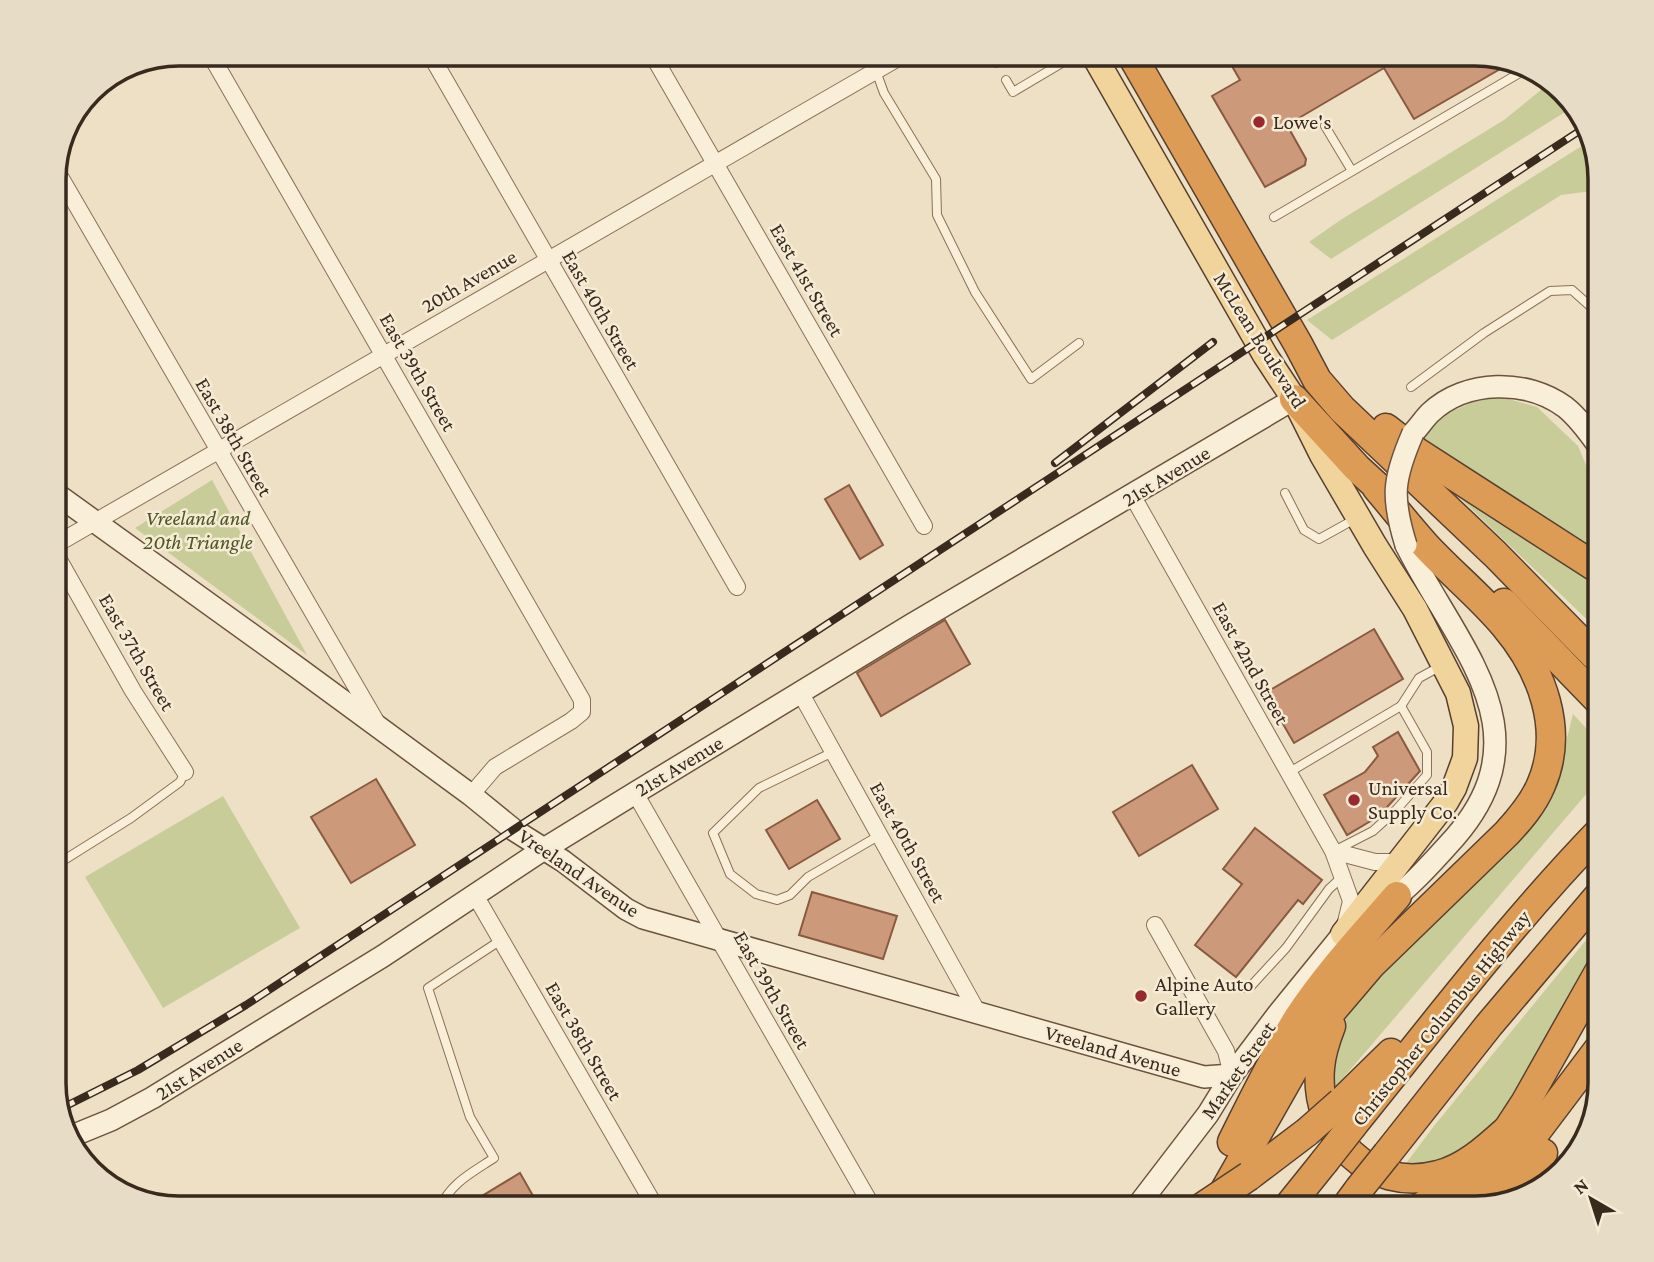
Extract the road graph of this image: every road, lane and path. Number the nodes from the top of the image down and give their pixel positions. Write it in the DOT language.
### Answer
graph roads {
  1 [pos="217,66"];
  2 [pos="437,66"];
  3 [pos="659,66"];
  4 [pos="874,66"];
  5 [pos="885,66"];
  6 [pos="1045,66"];
  7 [pos="1053,66"];
  8 [pos="1100,66"];
  9 [pos="1138,66"];
  10 [pos="876,71"];
  11 [pos="1048,71"];
  12 [pos="1024,72"];
  13 [pos="1517,75"];
  14 [pos="1006,80"];
  15 [pos="1031,82"];
  16 [pos="1325,126"];
  17 [pos="716,163"];
  18 [pos="1352,171"];
  19 [pos="67,189"];
  20 [pos="1275,217"];
  21 [pos="548,260"];
  22 [pos="1588,304"];
  23 [pos="1080,343"];
  24 [pos="1298,344"];
  25 [pos="384,355"];
  26 [pos="1410,387"];
  27 [pos="1294,399"];
  28 [pos="1588,432"];
  29 [pos="217,451"];
  30 [pos="1377,488"];
  31 [pos="1285,494"];
  32 [pos="1132,495"];
  33 [pos="67,502"];
  34 [pos="1358,517"];
  35 [pos="94,522"];
  36 [pos="924,526"];
  37 [pos="67,538"];
  38 [pos="1588,562"];
  39 [pos="67,574"];
  40 [pos="737,587"];
  41 [pos="1588,649"];
  42 [pos="1444,665"];
  43 [pos="1588,690"];
  44 [pos="800,692"];
  45 [pos="1401,706"];
  46 [pos="379,727"];
  47 [pos="833,752"];
  48 [pos="184,772"];
  49 [pos="1288,773"];
  50 [pos="635,793"];
  51 [pos="471,795"];
  52 [pos="880,835"];
  53 [pos="1588,844"];
  54 [pos="544,849"];
  55 [pos="1333,851"];
  56 [pos="67,858"];
  57 [pos="1400,862"];
  58 [pos="1342,877"];
  59 [pos="475,895"];
  60 [pos="1398,896"];
  61 [pos="1588,908"];
  62 [pos="1156,925"];
  63 [pos="1343,934"];
  64 [pos="719,939"];
  65 [pos="502,940"];
  66 [pos="1352,986"];
  67 [pos="1243,988"];
  68 [pos="1588,991"];
  69 [pos="978,1013"];
  70 [pos="1588,1063"];
  71 [pos="1232,1075"];
  72 [pos="1588,1086"];
  73 [pos="1347,1114"];
  74 [pos="1506,1131"];
  75 [pos="78,1133"];
  76 [pos="1516,1187"];
  77 [pos="446,1196"];
  78 [pos="649,1196"];
  79 [pos="866,1196"];
  80 [pos="1145,1196"];
  81 [pos="1206,1196"];
  82 [pos="1218,1196"];
  83 [pos="1222,1196"];
  84 [pos="1297,1196"];
  85 [pos="1354,1196"];
  86 [pos="1436,1196"];
  87 [pos="1480,1196"];
  1 -- 25 [label="street, East 39th Street"];
  2 -- 21 [label="street, East 40th Street"];
  3 -- 17 [label="street, East 41st Street"];
  4 -- 10 [label="street"];
  5 -- 10 [label="street, 20th Avenue"];
  6 -- 11 [label="lane"];
  7 -- 11 [label="lane"];
  8 -- 27 [label="main road, McLean Boulevard"];
  9 -- 24 [label="highway, McLean Boulevard"];
  10 -- 17 [label="street, 20th Avenue"];
  10 -- 23 [label="lane"];
  11 -- 15 [label="lane"];
  12 -- 15 [label="lane"];
  13 -- 18 [label="lane"];
  14 -- 15 [label="lane"];
  16 -- 18 [label="lane"];
  17 -- 21 [label="street, 20th Avenue"];
  17 -- 36 [label="street, East 41st Street"];
  18 -- 20 [label="lane"];
  19 -- 29 [label="street, East 38th Street"];
  21 -- 25 [label="street, 20th Avenue"];
  21 -- 40 [label="street, East 40th Street"];
  22 -- 26 [label="lane"];
  24 -- 38 [label="highway"];
  24 -- 41 [label="highway, McLean Boulevard"];
  25 -- 29 [label="street, 20th Avenue"];
  25 -- 51 [label="street, East 39th Street"];
  27 -- 30 [label="highway, McLean Boulevard"];
  27 -- 32 [label="main road, 21st Avenue"];
  27 -- 34 [label="main road"];
  28 -- 60 [label="main road, Market Street, bridge"];
  29 -- 35 [label="street, 20th Avenue"];
  29 -- 46 [label="street, East 38th Street"];
  30 -- 43 [label="highway, McLean Boulevard"];
  30 -- 66 [label="highway"];
  31 -- 34 [label="lane"];
  32 -- 44 [label="main road, 21st Avenue"];
  32 -- 49 [label="street, East 42nd Street"];
  33 -- 35 [label="main road, Vreeland Avenue"];
  34 -- 42 [label="main road"];
  35 -- 37 [label="street, 20th Avenue"];
  35 -- 46 [label="main road, Vreeland Avenue"];
  39 -- 48 [label="street, East 37th Street"];
  42 -- 45 [label="lane"];
  42 -- 57 [label="main road"];
  44 -- 47 [label="street, East 40th Street"];
  44 -- 50 [label="main road, 21st Avenue"];
  45 -- 49 [label="lane"];
  45 -- 55 [label="lane"];
  46 -- 51 [label="main road, Vreeland Avenue"];
  47 -- 52 [label="street, East 40th Street"];
  47 -- 52 [label="lane"];
  48 -- 56 [label="lane"];
  49 -- 55 [label="street, East 42nd Street"];
  50 -- 54 [label="main road, 21st Avenue"];
  50 -- 64 [label="street, East 39th Street"];
  51 -- 54 [label="main road, Vreeland Avenue"];
  52 -- 69 [label="street, East 40th Street"];
  53 -- 73 [label="highway, Christopher Columbus Highway"];
  54 -- 59 [label="main road, 21st Avenue"];
  54 -- 64 [label="main road, Vreeland Avenue"];
  55 -- 57 [label="street"];
  55 -- 58 [label="street, East 42nd Street"];
  57 -- 63 [label="main road"];
  58 -- 63 [label="street, East 42nd Street"];
  58 -- 67 [label="lane"];
  59 -- 65 [label="street, East 38th Street"];
  59 -- 75 [label="main road, 21st Avenue"];
  60 -- 63 [label="main road, Market Street"];
  60 -- 81 [label="highway"];
  61 -- 85 [label="highway, Christopher Columbus Highway, bridge"];
  62 -- 71 [label="street"];
  63 -- 71 [label="main road, Market Street"];
  64 -- 69 [label="main road, Vreeland Avenue"];
  64 -- 79 [label="street, East 39th Street"];
  65 -- 77 [label="lane"];
  65 -- 78 [label="street, East 38th Street"];
  66 -- 74 [label="highway"];
  66 -- 83 [label="highway"];
  68 -- 74 [label="highway"];
  69 -- 71 [label="main road, Vreeland Avenue"];
  70 -- 87 [label="highway"];
  71 -- 80 [label="main road, Market Street"];
  72 -- 76 [label="highway"];
  73 -- 82 [label="highway, bridge"];
  73 -- 84 [label="highway, Christopher Columbus Highway, bridge"];
  74 -- 86 [label="highway"];
}
